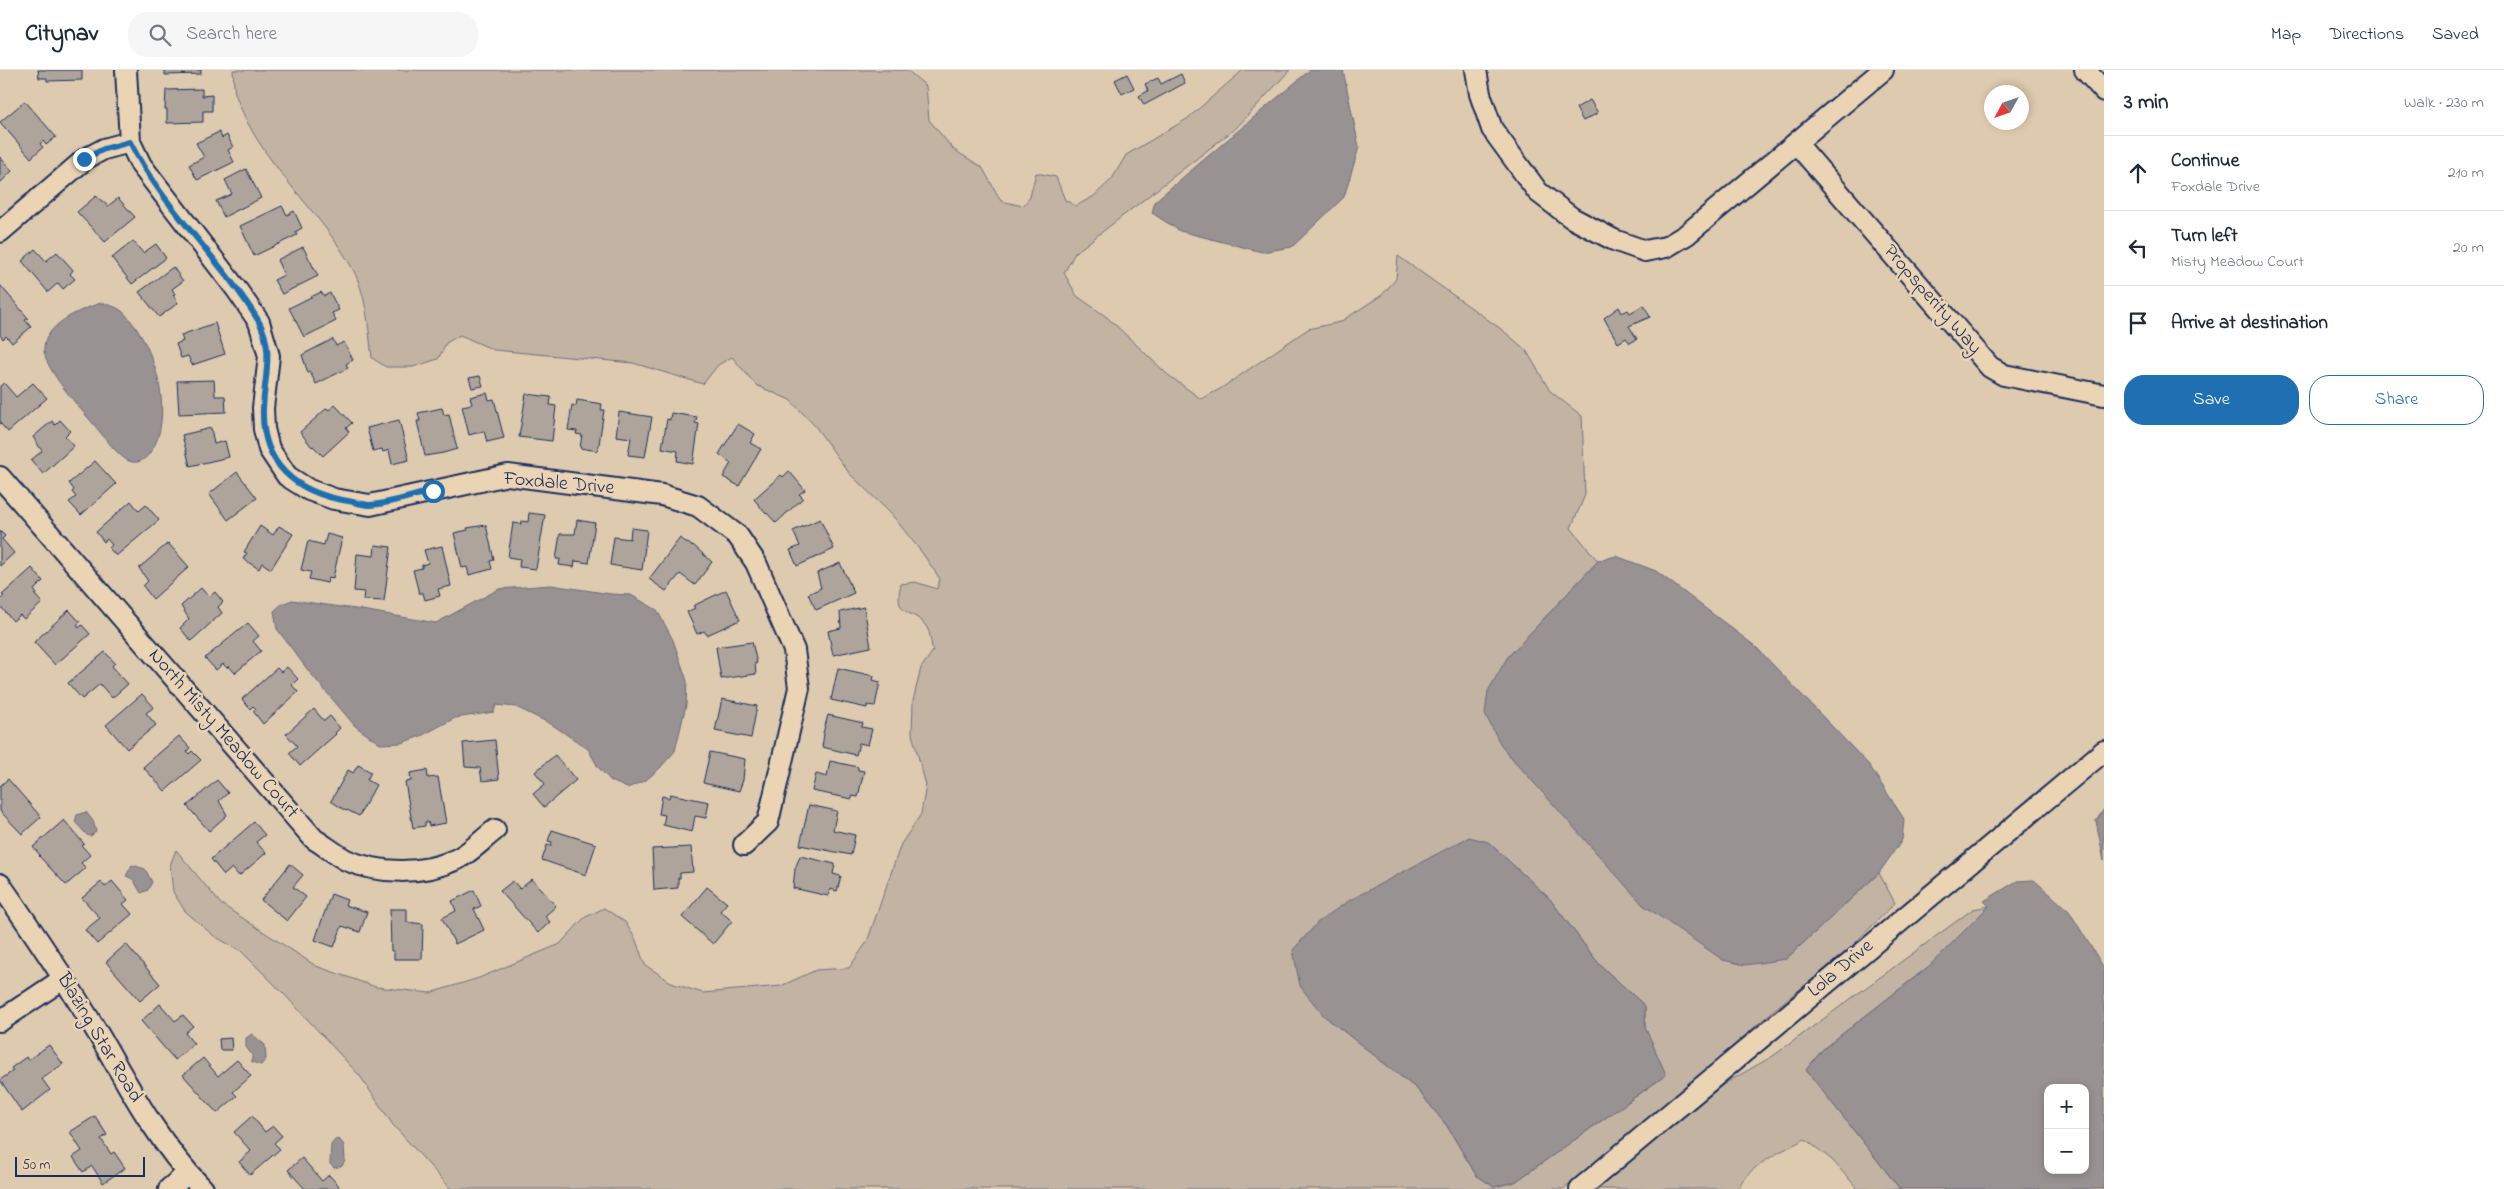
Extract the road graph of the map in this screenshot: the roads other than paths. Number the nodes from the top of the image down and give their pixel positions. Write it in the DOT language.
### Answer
graph roads {
  1 [pos="126,70"];
  2 [pos="1476,70"];
  3 [pos="1883,70"];
  4 [pos="2085,70"];
  5 [pos="2104,91"];
  6 [pos="130,142"];
  7 [pos="1797,144"];
  8 [pos="0,232"];
  9 [pos="2104,395"];
  10 [pos="0,477"];
  11 [pos="2104,751"];
  12 [pos="495,830"];
  13 [pos="744,845"];
  14 [pos="0,884"];
  15 [pos="63,979"];
  16 [pos="0,1021"];
  17 [pos="188,1173"];
  18 [pos="169,1189"];
  19 [pos="203,1189"];
  20 [pos="1580,1189"];
  1 -- 6 [label="street, Foxdale Drive"];
  2 -- 7 [label="street"];
  3 -- 7 [label="street"];
  4 -- 5 [label="street"];
  6 -- 8 [label="street"];
  6 -- 13 [label="street, Foxdale Drive"];
  7 -- 9 [label="street, Propsperity Way"];
  10 -- 12 [label="street, North Misty Meadow Court"];
  11 -- 20 [label="street, Lola Drive"];
  14 -- 15 [label="street, Blazing Star Road"];
  15 -- 16 [label="street"];
  15 -- 17 [label="street, Blazing Star Road"];
  17 -- 18 [label="street"];
  17 -- 19 [label="street, Blazing Star Road"];
}
